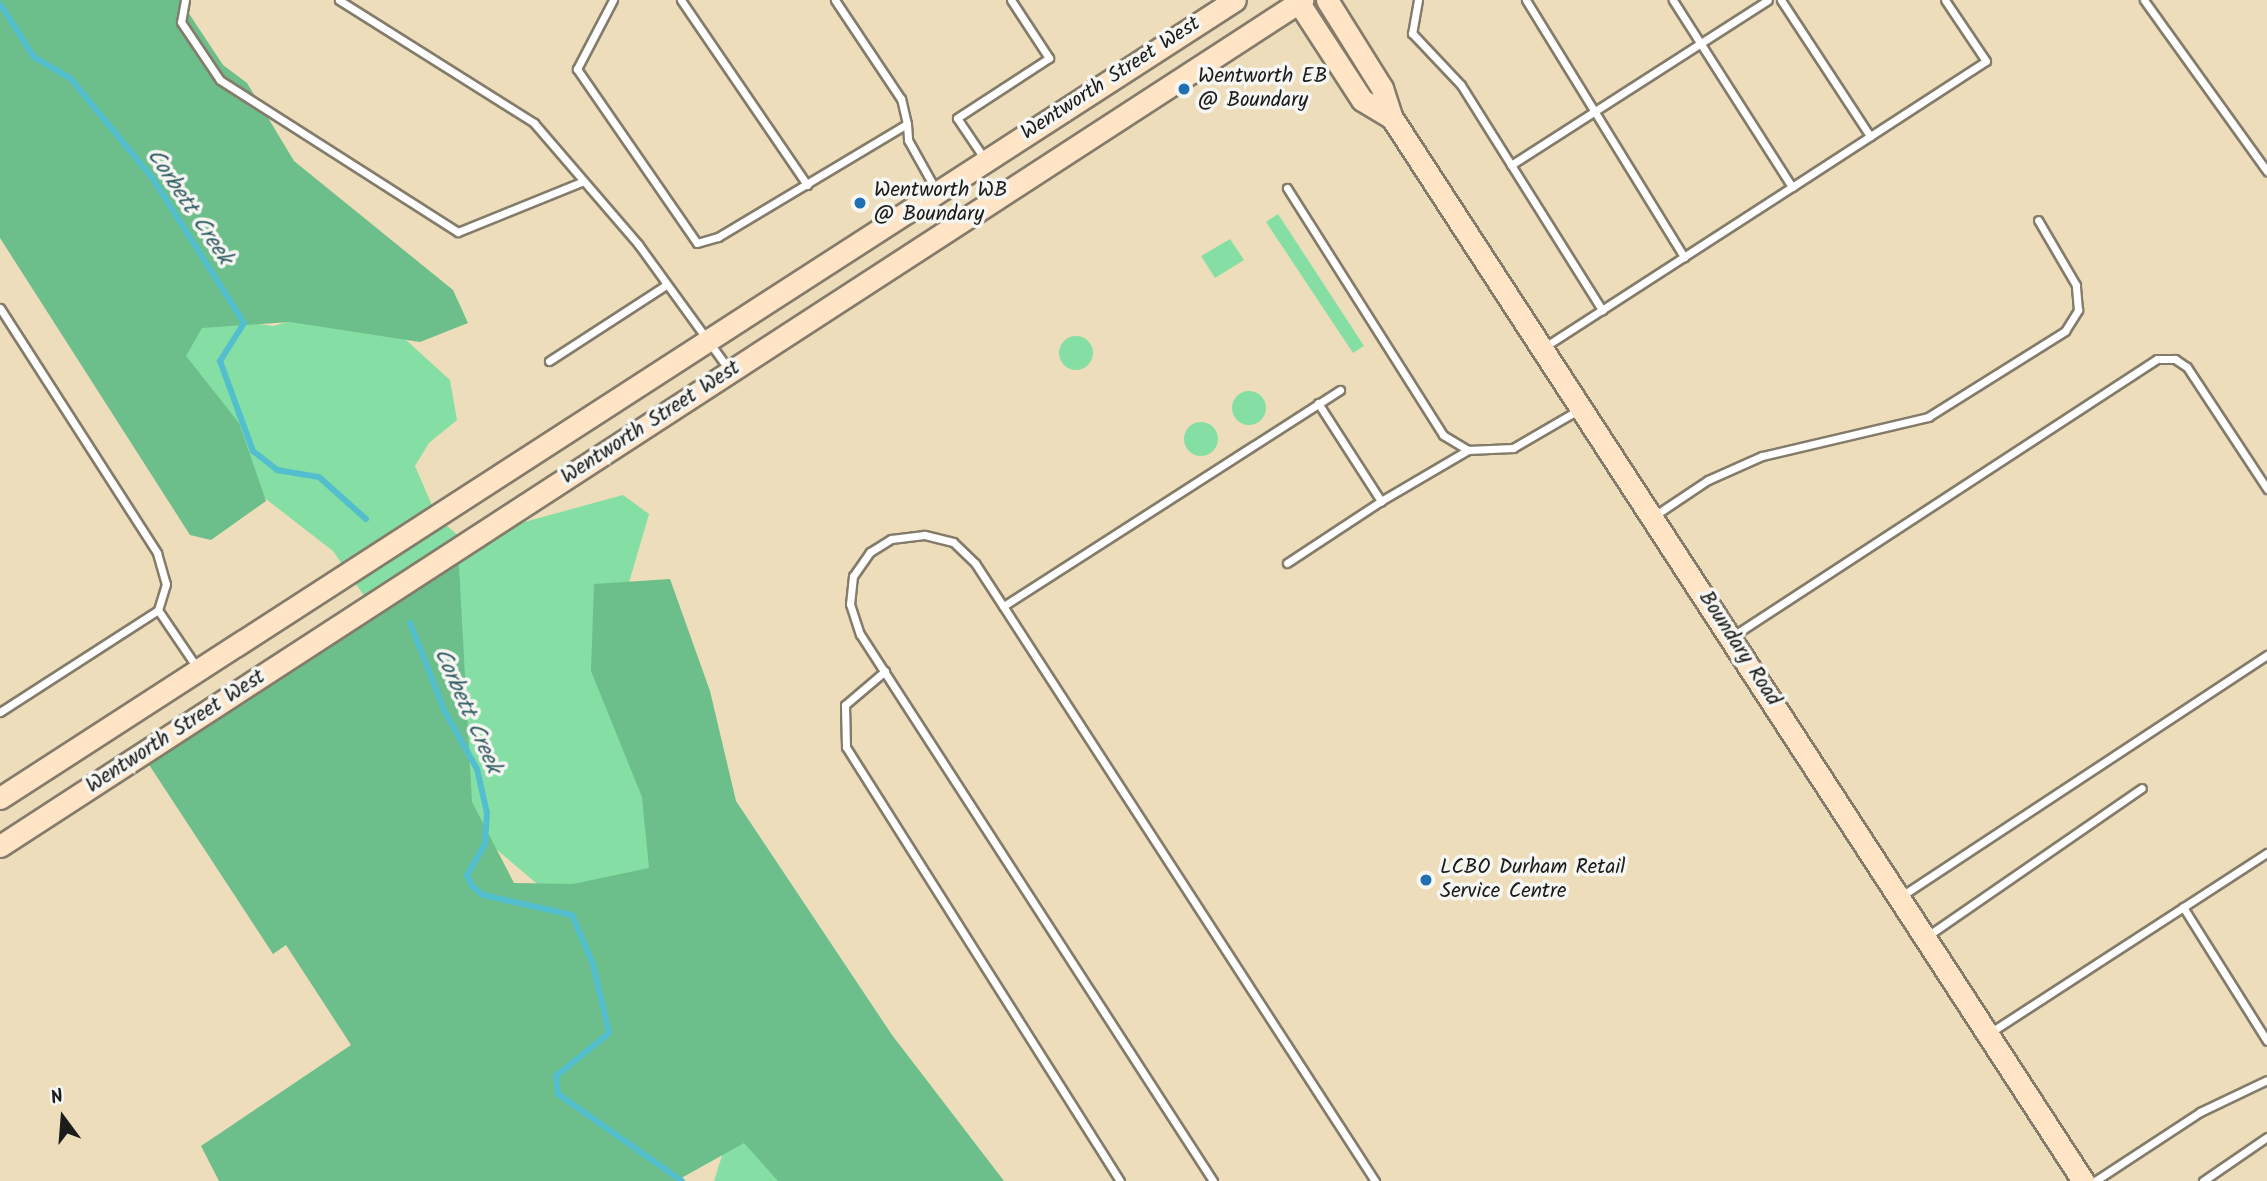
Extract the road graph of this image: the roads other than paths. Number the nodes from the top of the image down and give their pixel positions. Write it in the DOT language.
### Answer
graph roads {
  1 [pos="185,0"];
  2 [pos="339,0"];
  3 [pos="613,0"];
  4 [pos="681,0"];
  5 [pos="835,0"];
  6 [pos="1010,0"];
  7 [pos="1235,0"];
  8 [pos="1327,0"];
  9 [pos="1418,0"];
  10 [pos="1526,0"];
  11 [pos="1673,0"];
  12 [pos="1768,0"];
  13 [pos="1781,0"];
  14 [pos="1945,0"];
  15 [pos="2144,0"];
  16 [pos="1299,1"];
  17 [pos="1701,44"];
  18 [pos="1592,113"];
  19 [pos="1392,118"];
  20 [pos="907,124"];
  21 [pos="1870,136"];
  22 [pos="986,159"];
  23 [pos="1511,165"];
  24 [pos="2267,172"];
  25 [pos="581,182"];
  26 [pos="807,185"];
  27 [pos="1791,187"];
  28 [pos="1287,188"];
  29 [pos="937,191"];
  30 [pos="2039,220"];
  31 [pos="1684,257"];
  32 [pos="666,285"];
  33 [pos="0,308"];
  34 [pos="1602,310"];
  35 [pos="707,339"];
  36 [pos="1543,348"];
  37 [pos="549,361"];
  38 [pos="731,371"];
  39 [pos="1340,390"];
  40 [pos="1318,403"];
  41 [pos="1583,407"];
  42 [pos="1468,450"];
  43 [pos="2267,489"];
  44 [pos="1381,501"];
  45 [pos="1653,516"];
  46 [pos="1287,563"];
  47 [pos="1003,606"];
  48 [pos="158,610"];
  49 [pos="1731,637"];
  50 [pos="2267,655"];
  51 [pos="198,669"];
  52 [pos="885,671"];
  53 [pos="0,712"];
  54 [pos="2142,788"];
  55 [pos="0,798"];
  56 [pos="0,846"];
  57 [pos="2267,853"];
  58 [pos="1900,897"];
  59 [pos="2183,907"];
  60 [pos="1925,937"];
  61 [pos="1988,1034"];
  62 [pos="2267,1041"];
  63 [pos="2267,1080"];
  64 [pos="2267,1137"];
  65 [pos="1120,1181"];
  66 [pos="1213,1181"];
  67 [pos="1375,1181"];
  68 [pos="2083,1181"];
  69 [pos="2095,1181"];
  70 [pos="2203,1181"];
  1 -- 25 [label="lane"];
  2 -- 25 [label="lane"];
  3 -- 26 [label="lane"];
  4 -- 26 [label="lane"];
  5 -- 20 [label="lane"];
  6 -- 22 [label="lane"];
  7 -- 22 [label="main road, Wentworth Street West"];
  8 -- 19 [label="main road, Boundary Road"];
  9 -- 23 [label="lane"];
  10 -- 18 [label="lane"];
  11 -- 17 [label="lane"];
  12 -- 17 [label="lane"];
  13 -- 21 [label="lane"];
  14 -- 21 [label="lane"];
  15 -- 24 [label="lane"];
  16 -- 19 [label="main road, Boundary Road"];
  16 -- 38 [label="main road, Wentworth Street West"];
  17 -- 18 [label="lane"];
  17 -- 27 [label="lane"];
  18 -- 23 [label="lane"];
  18 -- 31 [label="lane"];
  19 -- 36 [label="main road, Boundary Road"];
  20 -- 26 [label="lane"];
  20 -- 29 [label="lane"];
  21 -- 27 [label="lane"];
  22 -- 29 [label="main road, Wentworth Street West"];
  23 -- 34 [label="lane"];
  25 -- 32 [label="lane"];
  27 -- 31 [label="lane"];
  28 -- 42 [label="lane"];
  29 -- 35 [label="main road, Wentworth Street West"];
  30 -- 45 [label="lane"];
  31 -- 34 [label="lane"];
  32 -- 35 [label="lane"];
  32 -- 37 [label="lane"];
  33 -- 48 [label="lane"];
  34 -- 36 [label="lane"];
  35 -- 38 [label="lane"];
  35 -- 51 [label="main road, Wentworth Street West"];
  36 -- 41 [label="main road, Boundary Road"];
  38 -- 56 [label="main road, Wentworth Street West"];
  39 -- 40 [label="lane"];
  40 -- 44 [label="lane"];
  40 -- 47 [label="lane"];
  41 -- 42 [label="lane"];
  41 -- 45 [label="main road, Boundary Road"];
  42 -- 44 [label="lane"];
  43 -- 49 [label="lane"];
  44 -- 46 [label="lane"];
  45 -- 49 [label="main road, Boundary Road"];
  47 -- 52 [label="lane"];
  47 -- 67 [label="lane"];
  48 -- 51 [label="lane"];
  48 -- 53 [label="lane"];
  49 -- 58 [label="main road, Boundary Road"];
  50 -- 58 [label="lane"];
  51 -- 55 [label="main road, Wentworth Street West"];
  52 -- 65 [label="lane"];
  52 -- 66 [label="lane"];
  54 -- 60 [label="lane"];
  57 -- 59 [label="lane"];
  58 -- 60 [label="main road, Boundary Road"];
  59 -- 61 [label="lane"];
  59 -- 62 [label="lane"];
  60 -- 61 [label="main road, Boundary Road"];
  61 -- 68 [label="main road, Boundary Road"];
  63 -- 69 [label="lane"];
  64 -- 70 [label="lane"];
}
